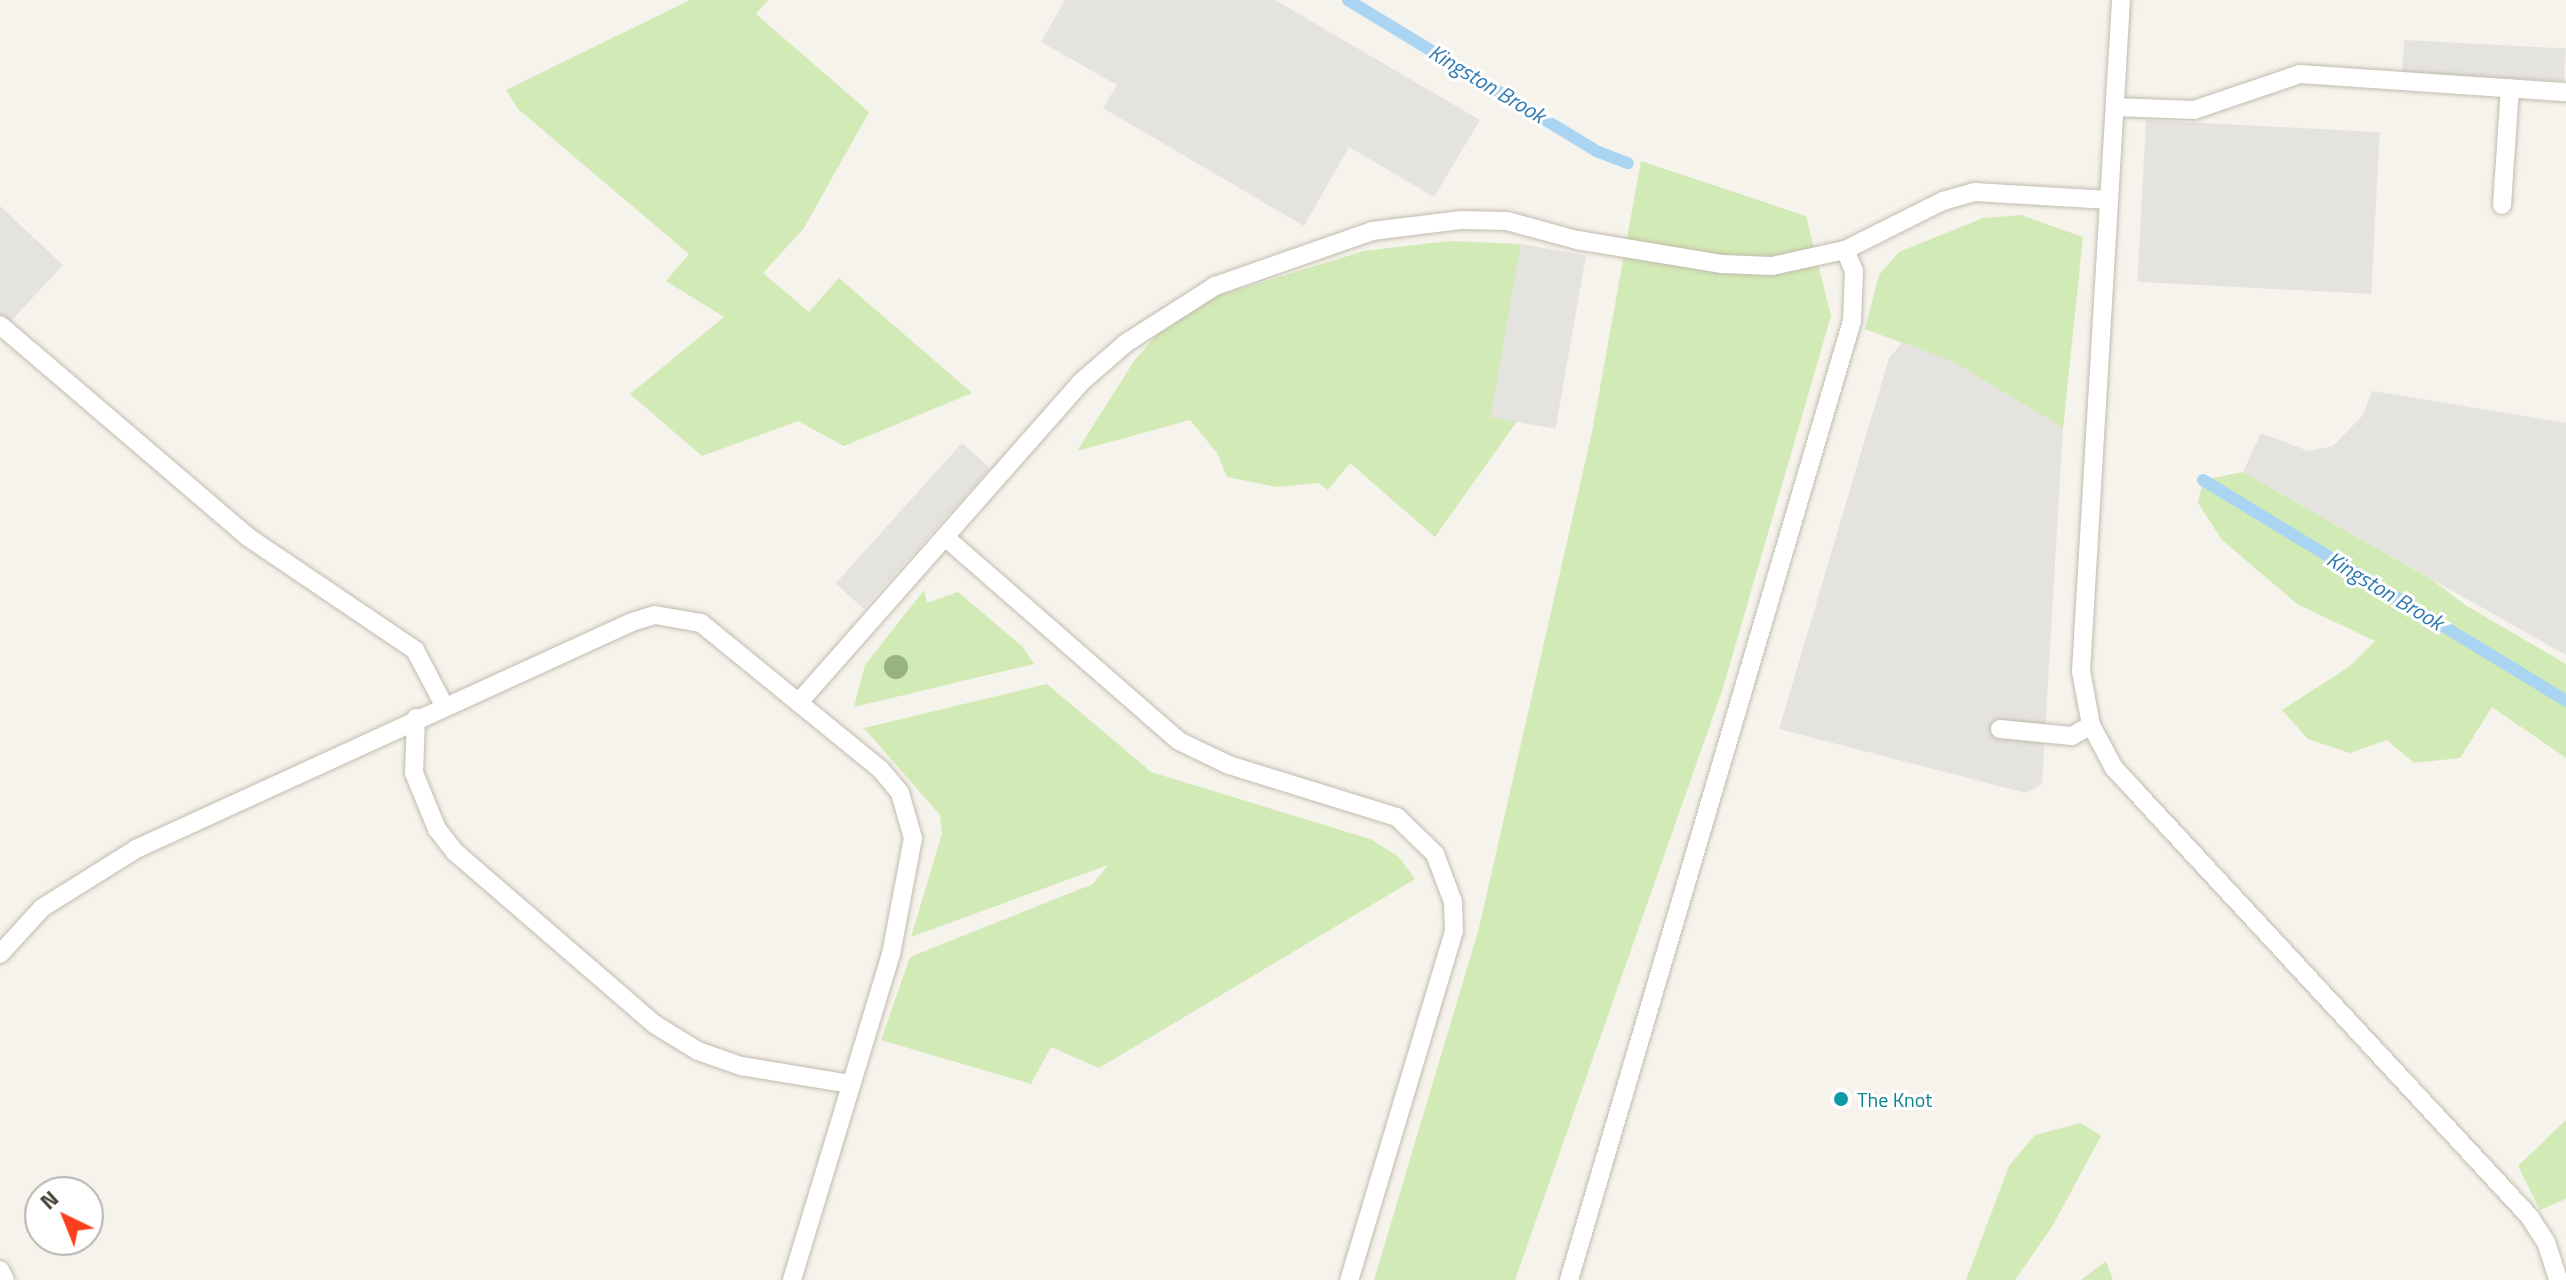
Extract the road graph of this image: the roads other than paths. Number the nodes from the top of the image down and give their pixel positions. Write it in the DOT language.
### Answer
graph roads {
  1 [pos="2121,0"];
  2 [pos="2510,88"];
  3 [pos="2566,92"];
  4 [pos="2115,107"];
  5 [pos="2109,200"];
  6 [pos="2502,205"];
  7 [pos="1845,250"];
  8 [pos="0,325"];
  9 [pos="945,537"];
  10 [pos="800,701"];
  11 [pos="444,705"];
  12 [pos="416,718"];
  13 [pos="2091,725"];
  14 [pos="2000,729"];
  15 [pos="0,954"];
  16 [pos="850,1084"];
  17 [pos="0,1270"];
  18 [pos="5,1280"];
  19 [pos="792,1280"];
  20 [pos="1349,1280"];
  21 [pos="1569,1280"];
  22 [pos="2558,1280"];
  1 -- 4 [label="lane"];
  2 -- 3 [label="lane"];
  2 -- 4 [label="lane"];
  2 -- 6 [label="lane"];
  4 -- 5 [label="lane"];
  5 -- 7 [label="lane"];
  5 -- 13 [label="lane"];
  7 -- 9 [label="lane"];
  7 -- 21 [label="lane"];
  8 -- 11 [label="lane"];
  9 -- 10 [label="lane"];
  9 -- 20 [label="lane"];
  10 -- 11 [label="lane"];
  10 -- 16 [label="lane"];
  11 -- 12 [label="lane"];
  12 -- 15 [label="lane"];
  12 -- 16 [label="lane"];
  13 -- 14 [label="lane"];
  13 -- 22 [label="lane"];
  16 -- 19 [label="lane"];
  17 -- 18 [label="lane"];
}
